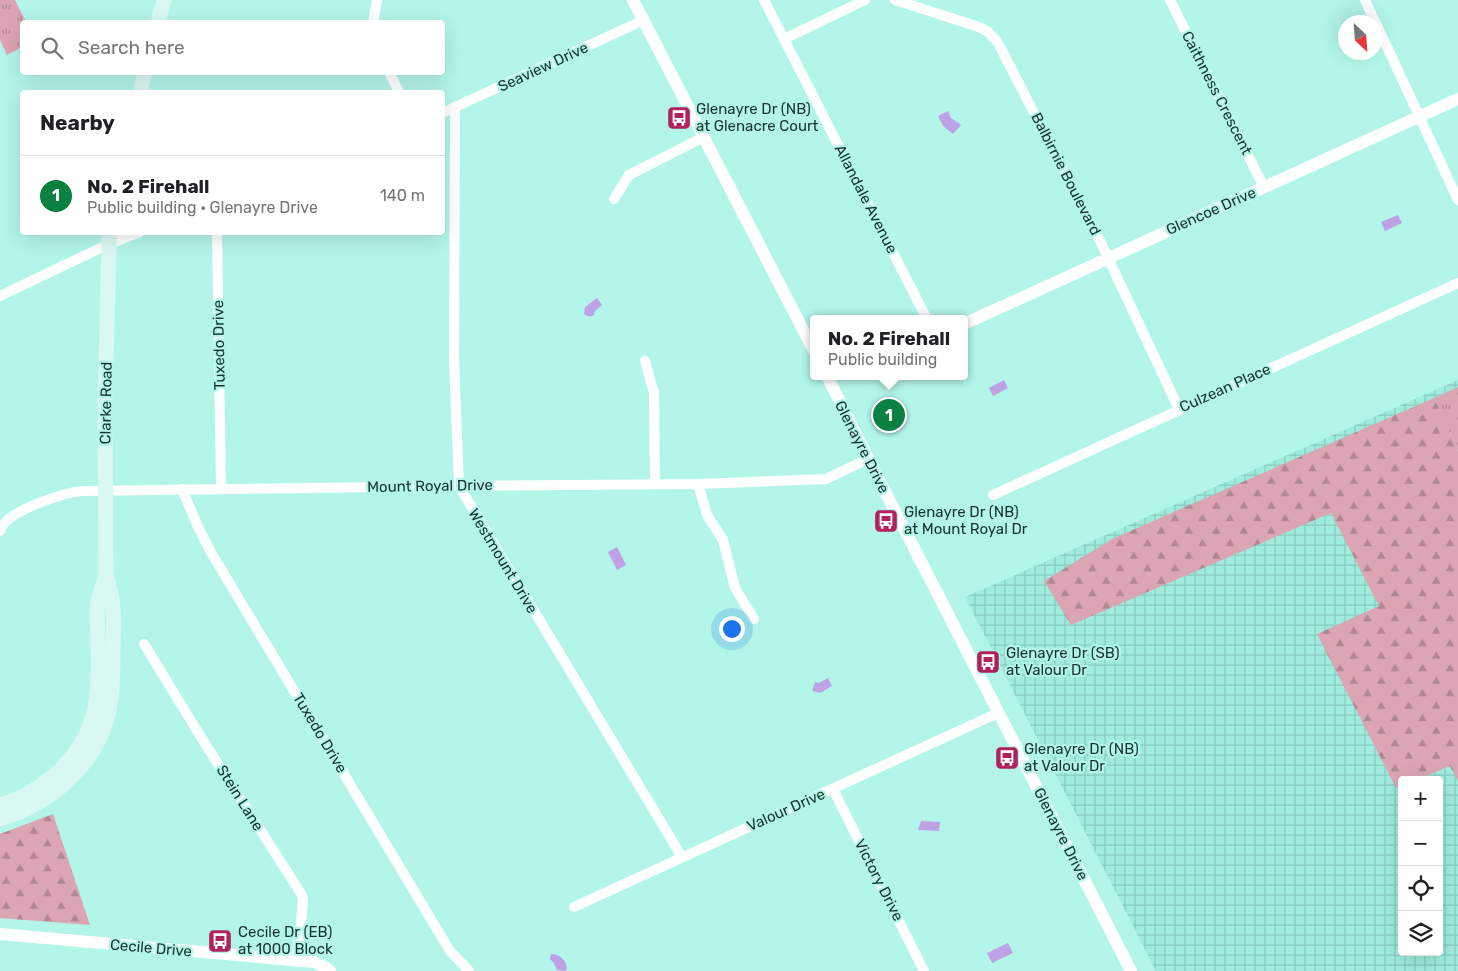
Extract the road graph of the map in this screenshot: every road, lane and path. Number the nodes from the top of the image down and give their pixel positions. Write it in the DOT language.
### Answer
graph roads {
  1 [pos="164,0"];
  2 [pos="377,0"];
  3 [pos="633,0"];
  4 [pos="764,0"];
  5 [pos="865,0"];
  6 [pos="895,0"];
  7 [pos="1170,0"];
  8 [pos="1364,0"];
  9 [pos="1371,15"];
  10 [pos="159,20"];
  11 [pos="373,20"];
  12 [pos="644,20"];
  13 [pos="784,39"];
  14 [pos="1383,40"];
  15 [pos="144,75"];
  16 [pos="390,75"];
  17 [pos="140,90"];
  18 [pos="398,90"];
  19 [pos="1458,100"];
  20 [pos="455,108"];
  21 [pos="445,112"];
  22 [pos="1420,117"];
  23 [pos="704,137"];
  24 [pos="1264,187"];
  25 [pos="614,199"];
  26 [pos="1458,200"];
  27 [pos="125,235"];
  28 [pos="217,235"];
  29 [pos="110,238"];
  30 [pos="1108,258"];
  31 [pos="1458,283"];
  32 [pos="0,296"];
  33 [pos="925,315"];
  34 [pos="968,322"];
  35 [pos="810,343"];
  36 [pos="645,361"];
  37 [pos="833,380"];
  38 [pos="1179,409"];
  39 [pos="868,459"];
  40 [pos="655,484"];
  41 [pos="698,484"];
  42 [pos="459,486"];
  43 [pos="221,488"];
  44 [pos="182,489"];
  45 [pos="105,490"];
  46 [pos="993,495"];
  47 [pos="0,531"];
  48 [pos="106,574"];
  49 [pos="754,619"];
  50 [pos="144,644"];
  51 [pos="998,713"];
  52 [pos="833,789"];
  53 [pos="0,805"];
  54 [pos="0,818"];
  55 [pos="682,856"];
  56 [pos="574,907"];
  57 [pos="0,934"];
  58 [pos="295,960"];
  59 [pos="330,971"];
  60 [pos="469,971"];
  61 [pos="924,971"];
  62 [pos="1131,971"];
  1 -- 10 [label="main road"];
  2 -- 11 [label="street"];
  3 -- 12 [label="street"];
  4 -- 13 [label="street, Allandale Avenue"];
  5 -- 13 [label="street"];
  6 -- 30 [label="street, Balbirnie Boulevard"];
  7 -- 24 [label="street, Caithness Crescent"];
  8 -- 9 [label="street"];
  12 -- 20 [label="street, Seaview Drive"];
  12 -- 23 [label="street"];
  13 -- 33 [label="street, Allandale Avenue"];
  14 -- 22 [label="street"];
  15 -- 17 [label="main road"];
  16 -- 18 [label="street"];
  19 -- 22 [label="street, Glencoe Drive"];
  20 -- 21 [label="street, Seaview Drive"];
  20 -- 42 [label="street, Westmount Drive"];
  22 -- 24 [label="street, Glencoe Drive"];
  22 -- 26 [label="street"];
  23 -- 25 [label="street"];
  23 -- 35 [label="street"];
  24 -- 30 [label="street, Glencoe Drive"];
  27 -- 29 [label="street"];
  28 -- 43 [label="street, Tuxedo Drive"];
  29 -- 32 [label="street"];
  29 -- 45 [label="main road, Clarke Road"];
  30 -- 34 [label="street, Glencoe Drive"];
  30 -- 38 [label="street, Balbirnie Boulevard"];
  31 -- 38 [label="street, Culzean Place"];
  36 -- 40 [label="street"];
  37 -- 39 [label="street, Glenayre Drive"];
  38 -- 46 [label="street, Culzean Place"];
  39 -- 41 [label="street, Mount Royal Drive"];
  39 -- 51 [label="street, Glenayre Drive"];
  40 -- 41 [label="street, Mount Royal Drive"];
  40 -- 42 [label="street, Mount Royal Drive"];
  41 -- 49 [label="street"];
  42 -- 43 [label="street, Mount Royal Drive"];
  42 -- 55 [label="street, Westmount Drive"];
  43 -- 44 [label="street, Mount Royal Drive"];
  44 -- 45 [label="street, Mount Royal Drive"];
  44 -- 60 [label="street, Tuxedo Drive"];
  45 -- 47 [label="street, Mount Royal Drive"];
  45 -- 48 [label="main road, Clarke Road"];
  48 -- 53 [label="main road, Clarke Road"];
  48 -- 54 [label="main road, Clarke Road"];
  50 -- 58 [label="street, Stein Lane"];
  51 -- 52 [label="street, Valour Drive"];
  51 -- 62 [label="street, Glenayre Drive"];
  52 -- 55 [label="street, Valour Drive"];
  52 -- 61 [label="street, Victory Drive"];
  55 -- 56 [label="street, Valour Drive"];
  57 -- 58 [label="street, Cecile Drive"];
  58 -- 59 [label="street, Cecile Drive"];
}
